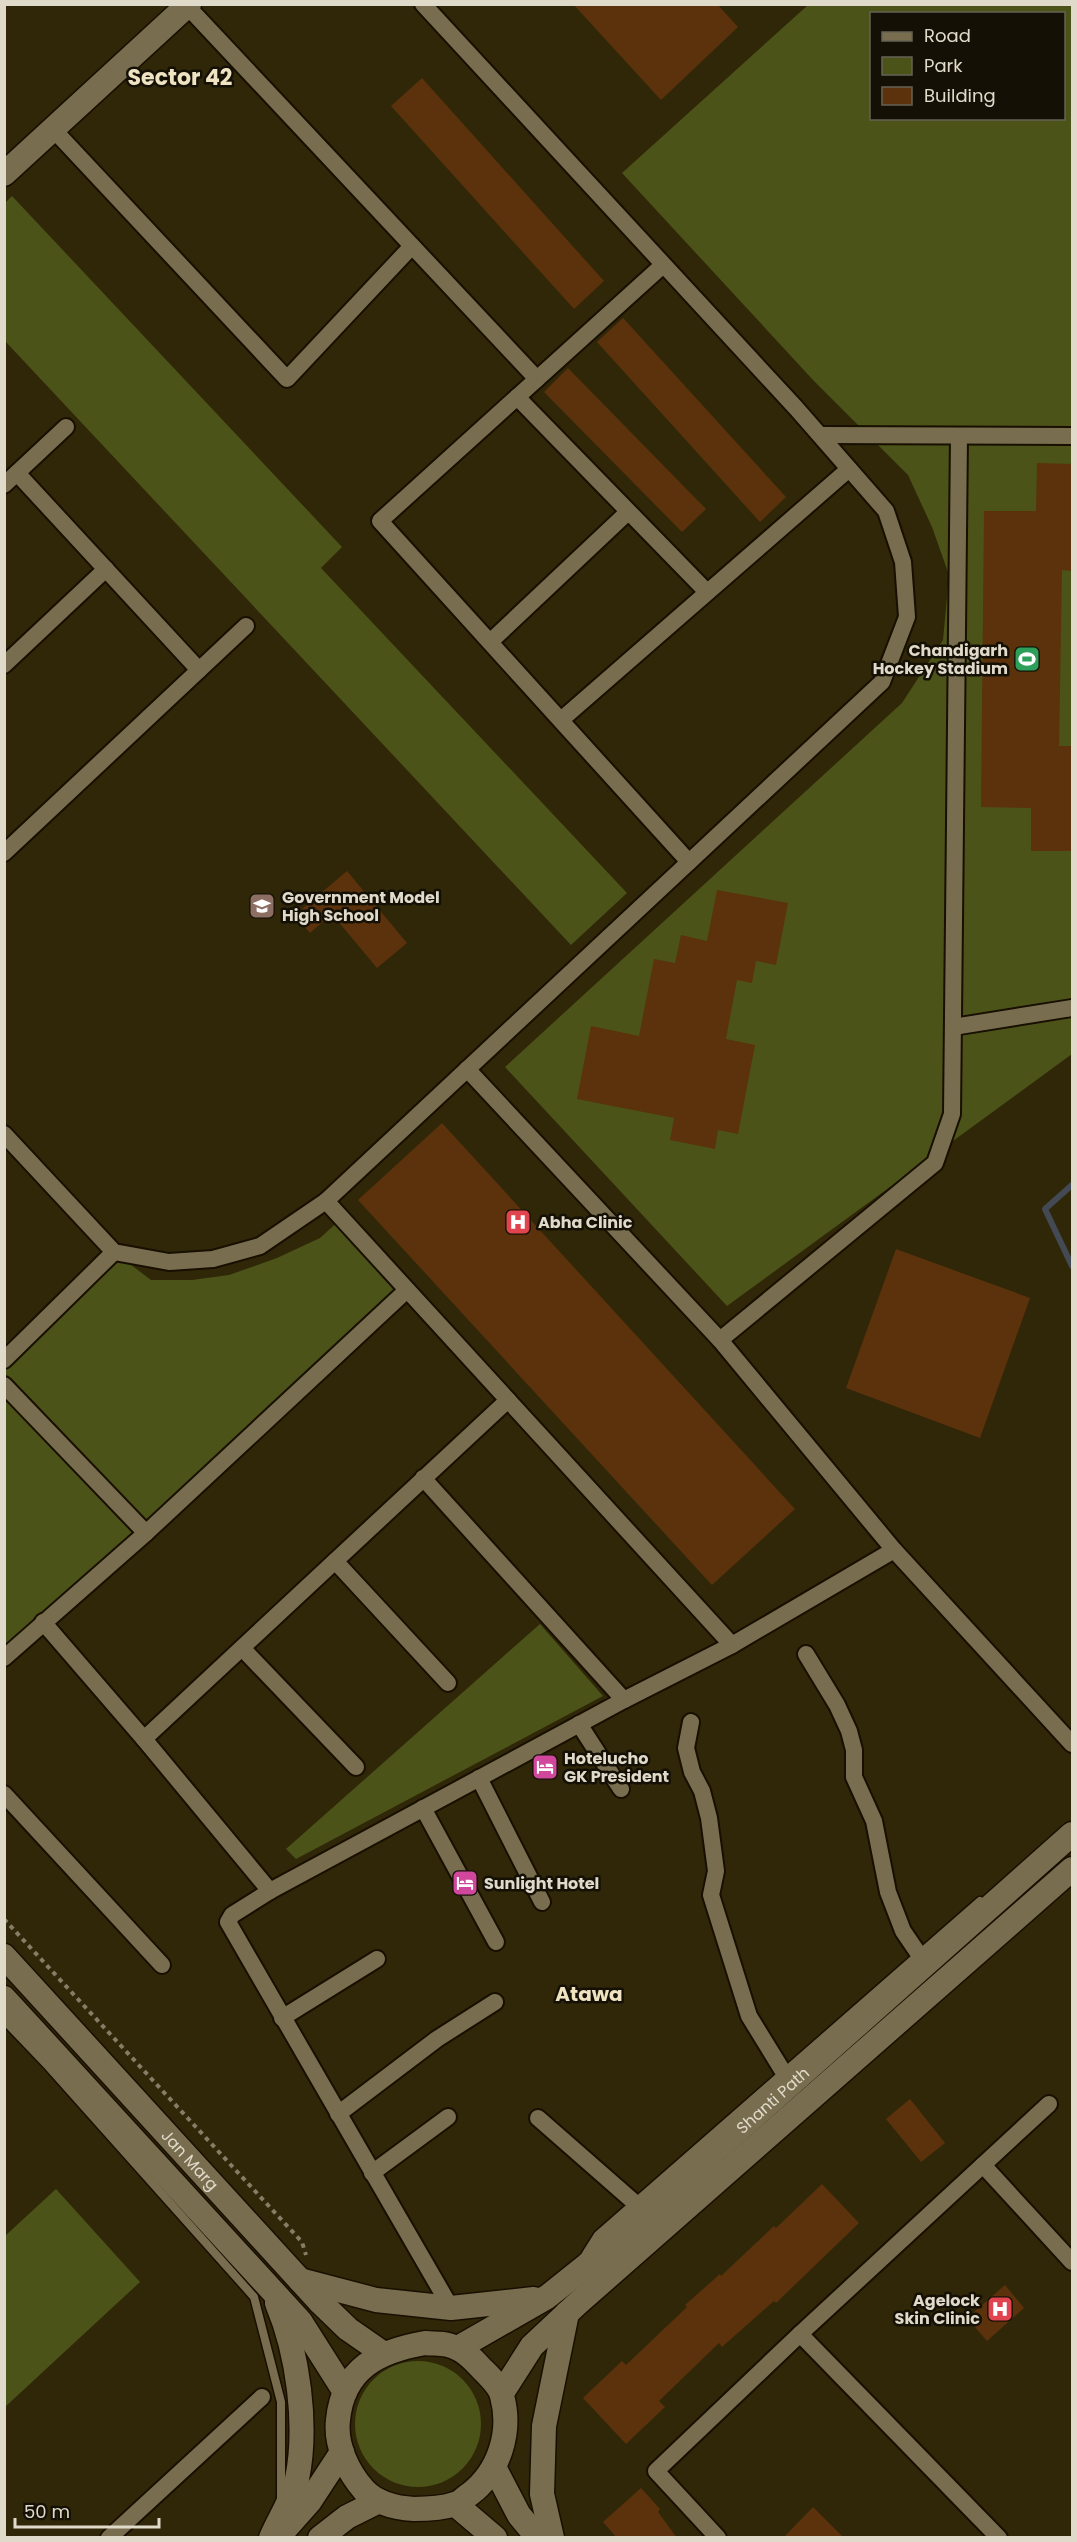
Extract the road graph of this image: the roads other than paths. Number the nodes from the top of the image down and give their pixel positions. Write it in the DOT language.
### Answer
graph roads {
  1 [pos="423,4"];
  2 [pos="188,5"];
  3 [pos="53,129"];
  4 [pos="4,174"];
  5 [pos="412,246"];
  6 [pos="663,265"];
  7 [pos="537,379"];
  8 [pos="517,397"];
  9 [pos="66,427"];
  10 [pos="820,435"];
  11 [pos="959,436"];
  12 [pos="1072,436"];
  13 [pos="849,469"];
  14 [pos="11,479"];
  15 [pos="628,512"];
  16 [pos="106,569"];
  17 [pos="707,592"];
  18 [pos="246,626"];
  19 [pos="490,642"];
  20 [pos="4,665"];
  21 [pos="199,670"];
  22 [pos="561,720"];
  23 [pos="4,853"];
  24 [pos="690,862"];
  25 [pos="1072,1008"];
  26 [pos="952,1027"];
  27 [pos="467,1069"];
  28 [pos="4,1134"];
  29 [pos="326,1201"];
  30 [pos="114,1252"];
  31 [pos="407,1290"];
  32 [pos="720,1340"];
  33 [pos="4,1360"];
  34 [pos="4,1385"];
  35 [pos="508,1400"];
  36 [pos="423,1478"];
  37 [pos="146,1533"];
  38 [pos="894,1550"];
  39 [pos="335,1561"];
  40 [pos="43,1622"];
  41 [pos="732,1645"];
  42 [pos="242,1648"];
  43 [pos="806,1654"];
  44 [pos="4,1658"];
  45 [pos="448,1683"];
  46 [pos="624,1700"];
  47 [pos="691,1722"];
  48 [pos="579,1724"];
  49 [pos="144,1738"];
  50 [pos="1072,1744"];
  51 [pos="356,1767"];
  52 [pos="479,1778"];
  53 [pos="621,1789"];
  54 [pos="4,1794"];
  55 [pos="423,1808"];
  56 [pos="1072,1834"];
  57 [pos="1072,1869"];
  58 [pos="270,1892"];
  59 [pos="1006,1892"];
  60 [pos="542,1902"];
  61 [pos="496,1942"];
  62 [pos="918,1953"];
  63 [pos="4,1956"];
  64 [pos="377,1959"];
  65 [pos="162,1965"];
  66 [pos="4,1998"];
  67 [pos="495,2002"];
  68 [pos="282,2018"];
  69 [pos="4,2020"];
  70 [pos="784,2073"];
  71 [pos="1049,2104"];
  72 [pos="338,2114"];
  73 [pos="448,2117"];
  74 [pos="538,2118"];
  75 [pos="983,2165"];
  76 [pos="372,2173"];
  77 [pos="635,2202"];
  78 [pos="1072,2262"];
  79 [pos="581,2269"];
  80 [pos="308,2282"];
  81 [pos="270,2288"];
  82 [pos="547,2297"];
  83 [pos="451,2308"];
  84 [pos="567,2313"];
  85 [pos="800,2334"];
  86 [pos="458,2348"];
  87 [pos="384,2354"];
  88 [pos="345,2392"];
  89 [pos="502,2393"];
  90 [pos="262,2397"];
  91 [pos="342,2452"];
  92 [pos="494,2467"];
  93 [pos="379,2501"];
  94 [pos="455,2504"];
  95 [pos="276,2530"];
  96 [pos="109,2538"];
  97 [pos="320,2538"];
  98 [pos="495,2538"];
  99 [pos="538,2538"];
  100 [pos="552,2538"];
  101 [pos="718,2538"];
  102 [pos="999,2538"];
  1 -- 6 [label="street"];
  2 -- 3 [label="main road"];
  2 -- 5 [label="street"];
  3 -- 4 [label="main road"];
  3 -- 5 [label="street"];
  5 -- 7 [label="street"];
  6 -- 7 [label="street"];
  6 -- 10 [label="street"];
  7 -- 8 [label="street"];
  8 -- 15 [label="street"];
  8 -- 19 [label="street"];
  9 -- 14 [label="street"];
  10 -- 11 [label="street"];
  10 -- 13 [label="street"];
  11 -- 12 [label="street"];
  11 -- 26 [label="street"];
  13 -- 17 [label="street"];
  13 -- 24 [label="street"];
  14 -- 16 [label="street"];
  15 -- 17 [label="street"];
  15 -- 19 [label="street"];
  16 -- 20 [label="street"];
  16 -- 21 [label="street"];
  17 -- 22 [label="street"];
  18 -- 21 [label="street"];
  19 -- 22 [label="street"];
  21 -- 23 [label="street"];
  22 -- 24 [label="street"];
  24 -- 27 [label="street"];
  25 -- 26 [label="street"];
  26 -- 32 [label="street"];
  27 -- 29 [label="street"];
  27 -- 32 [label="street"];
  28 -- 30 [label="street"];
  29 -- 30 [label="street"];
  29 -- 31 [label="street"];
  30 -- 33 [label="street"];
  31 -- 35 [label="street"];
  31 -- 37 [label="street"];
  32 -- 38 [label="street"];
  34 -- 37 [label="street"];
  35 -- 36 [label="street"];
  35 -- 41 [label="street"];
  36 -- 39 [label="street"];
  36 -- 46 [label="street"];
  37 -- 40 [label="street"];
  38 -- 41 [label="street"];
  38 -- 50 [label="street"];
  39 -- 42 [label="street"];
  39 -- 45 [label="street"];
  40 -- 44 [label="street"];
  40 -- 49 [label="street"];
  41 -- 46 [label="street"];
  42 -- 49 [label="street"];
  42 -- 51 [label="street"];
  43 -- 62 [label="street"];
  46 -- 48 [label="street"];
  47 -- 70 [label="street"];
  48 -- 52 [label="street"];
  48 -- 53 [label="street"];
  49 -- 58 [label="street"];
  52 -- 55 [label="street"];
  52 -- 60 [label="street"];
  54 -- 65 [label="street"];
  55 -- 58 [label="street"];
  55 -- 61 [label="street"];
  56 -- 59 [label="main road, Shanti Path"];
  57 -- 84 [label="main road, Shanti Path"];
  58 -- 68 [label="street"];
  59 -- 62 [label="lane"];
  59 -- 79 [label="main road, Shanti Path"];
  62 -- 70 [label="lane"];
  63 -- 80 [label="main road, Jan Marg"];
  64 -- 68 [label="street"];
  66 -- 81 [label="main road, Jan Marg"];
  67 -- 72 [label="street"];
  68 -- 72 [label="street"];
  69 -- 95 [label="lane"];
  70 -- 77 [label="lane"];
  71 -- 75 [label="street"];
  72 -- 76 [label="street"];
  73 -- 76 [label="street"];
  74 -- 77 [label="street"];
  75 -- 78 [label="street"];
  75 -- 85 [label="street"];
  76 -- 83 [label="street"];
  77 -- 79 [label="lane"];
  79 -- 82 [label="main road, Shanti Path"];
  80 -- 83 [label="main road"];
  80 -- 87 [label="main road, Jan Marg"];
  81 -- 88 [label="main road, Jan Marg"];
  81 -- 95 [label="main road"];
  82 -- 83 [label="main road"];
  82 -- 86 [label="main road, Shanti Path"];
  84 -- 89 [label="main road, Shanti Path"];
  84 -- 100 [label="main road"];
  85 -- 101 [label="street"];
  85 -- 102 [label="street"];
  86 -- 87 [label="main road"];
  86 -- 89 [label="main road"];
  87 -- 88 [label="main road"];
  88 -- 91 [label="main road"];
  89 -- 92 [label="main road"];
  90 -- 96 [label="street"];
  91 -- 93 [label="main road"];
  91 -- 95 [label="main road"];
  92 -- 94 [label="main road"];
  92 -- 99 [label="main road"];
  93 -- 94 [label="main road"];
  93 -- 97 [label="main road"];
  94 -- 98 [label="main road"];
}
